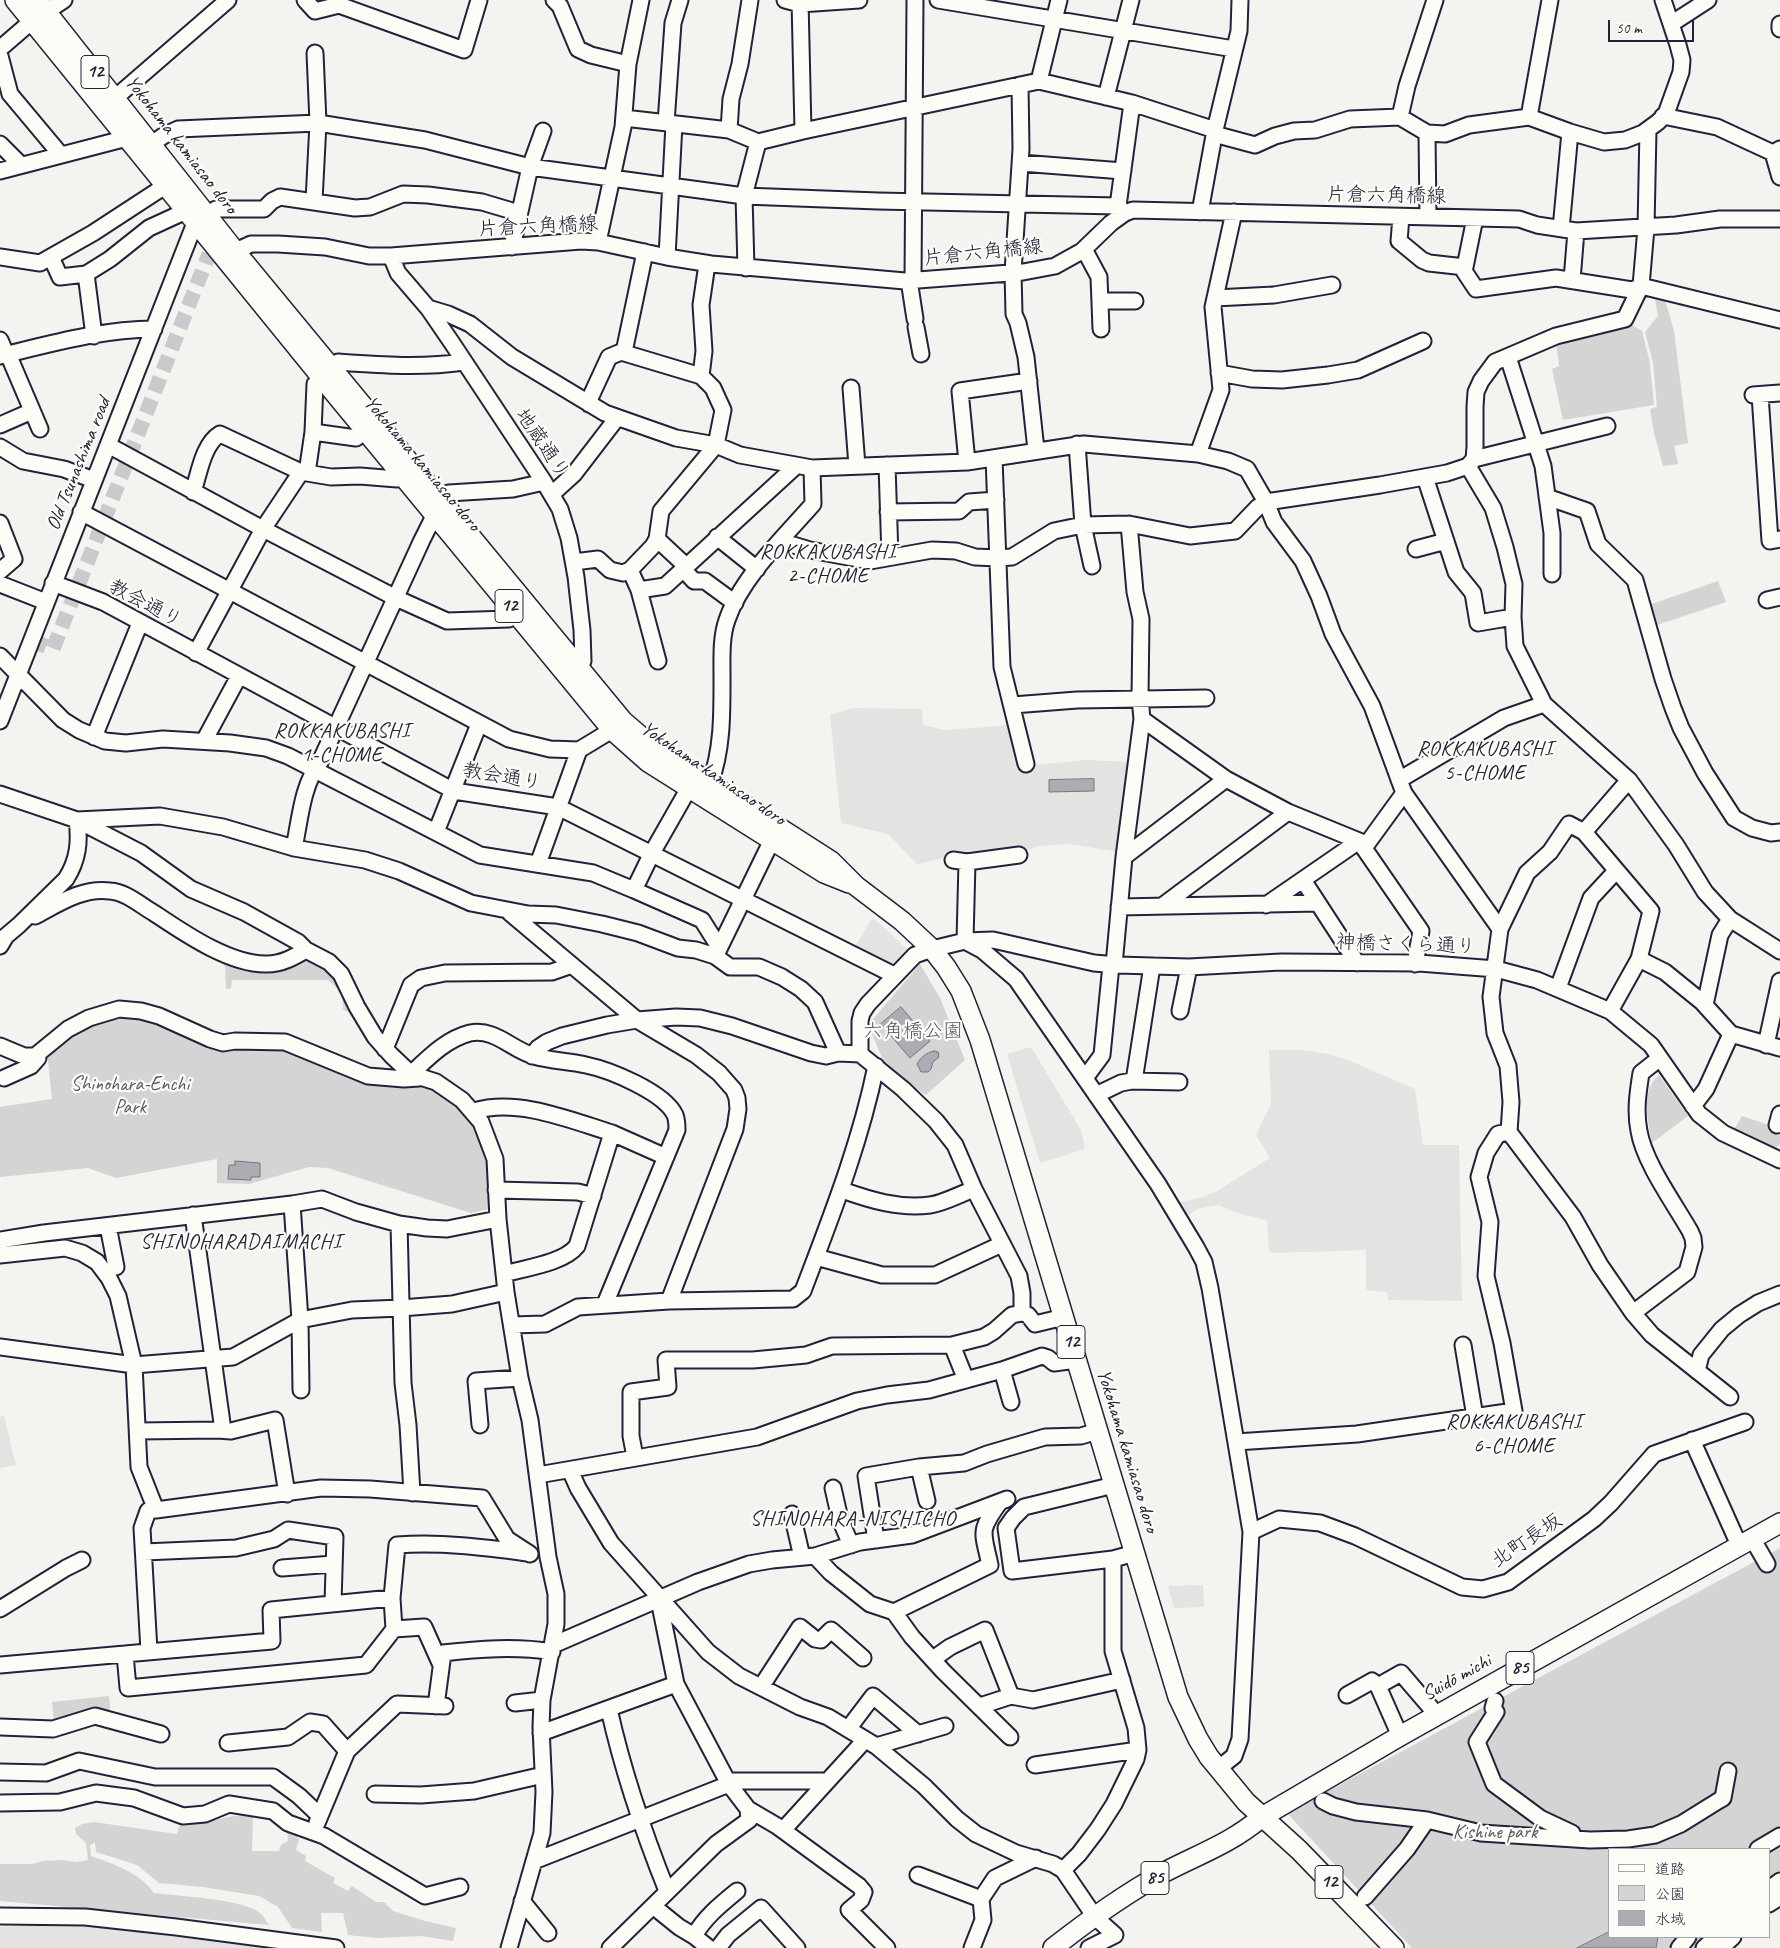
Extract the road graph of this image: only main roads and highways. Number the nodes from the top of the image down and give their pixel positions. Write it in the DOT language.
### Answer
graph roads {
  1 [pos="15,0"];
  2 [pos="39,11"];
  3 [pos="196,216"];
  4 [pos="327,373"];
  5 [pos="440,510"];
  6 [pos="573,671"];
  7 [pos="856,886"];
  8 [pos="1780,1523"];
  9 [pos="1262,1817"];
  10 [pos="1053,1948"];
  11 [pos="1394,1948"];
  1 -- 2 [label="main road, Yokohama kamiasao doro / 12"];
  2 -- 3 [label="main road, Yokohama kamiasao doro / 12"];
  2 -- 3 [label="main road, Yokohama kamiasao doro / 12"];
  3 -- 4 [label="main road, Yokohama kamiasao doro / 12"];
  4 -- 5 [label="main road, Yokohama kamiasao doro / 12"];
  4 -- 5 [label="main road, Yokohama kamiasao doro / 12"];
  5 -- 6 [label="main road, Yokohama kamiasao doro / 12"];
  5 -- 6 [label="main road, Yokohama kamiasao doro / 12"];
  6 -- 7 [label="main road, Yokohama kamiasao doro / 12"];
  6 -- 7 [label="main road, Yokohama kamiasao doro / 12"];
  7 -- 9 [label="main road, Yokohama kamiasao doro / 12"];
  8 -- 9 [label="main road, Suidō michi / 85"];
  9 -- 10 [label="main road, 85"];
  9 -- 11 [label="main road, 12"];
}
